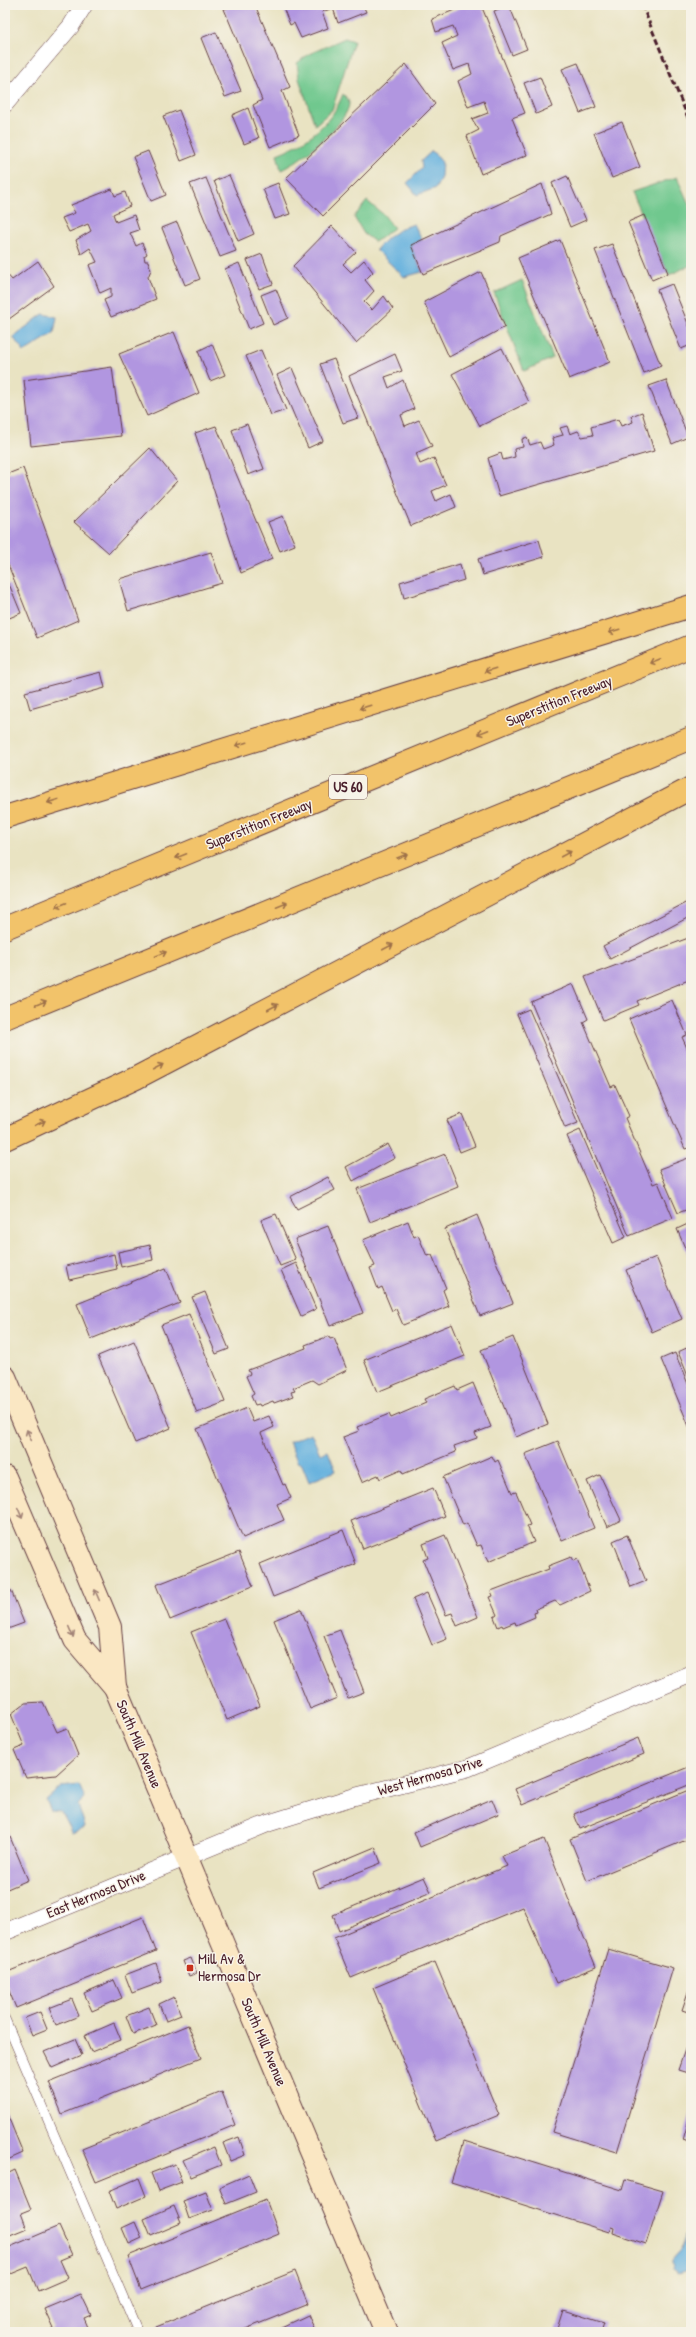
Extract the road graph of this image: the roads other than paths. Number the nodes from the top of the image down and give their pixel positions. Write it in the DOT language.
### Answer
graph roads {
  1 [pos="84,5"];
  2 [pos="5,104"];
  3 [pos="691,606"];
  4 [pos="691,646"];
  5 [pos="691,738"];
  6 [pos="691,788"];
  7 [pos="5,817"];
  8 [pos="5,928"];
  9 [pos="5,1018"];
  10 [pos="5,1139"];
  11 [pos="5,1377"];
  12 [pos="5,1477"];
  13 [pos="691,1674"];
  14 [pos="115,1687"];
  15 [pos="187,1856"];
  16 [pos="5,1932"];
  17 [pos="5,2019"];
  18 [pos="138,2332"];
  19 [pos="386,2332"];
  1 -- 2 [label="street"];
  3 -- 7 [label="highway, one-way"];
  4 -- 8 [label="highway, Superstition Freeway / US 60, one-way"];
  9 -- 5 [label="highway, one-way"];
  10 -- 6 [label="highway, one-way"];
  14 -- 11 [label="main road, South Mill Avenue, one-way"];
  12 -- 14 [label="main road, South Mill Avenue, one-way"];
  13 -- 15 [label="street, West Hermosa Drive"];
  14 -- 15 [label="main road, South Mill Avenue"];
  15 -- 16 [label="street, East Hermosa Drive"];
  15 -- 19 [label="main road, South Mill Avenue"];
  17 -- 18 [label="lane"];
}
